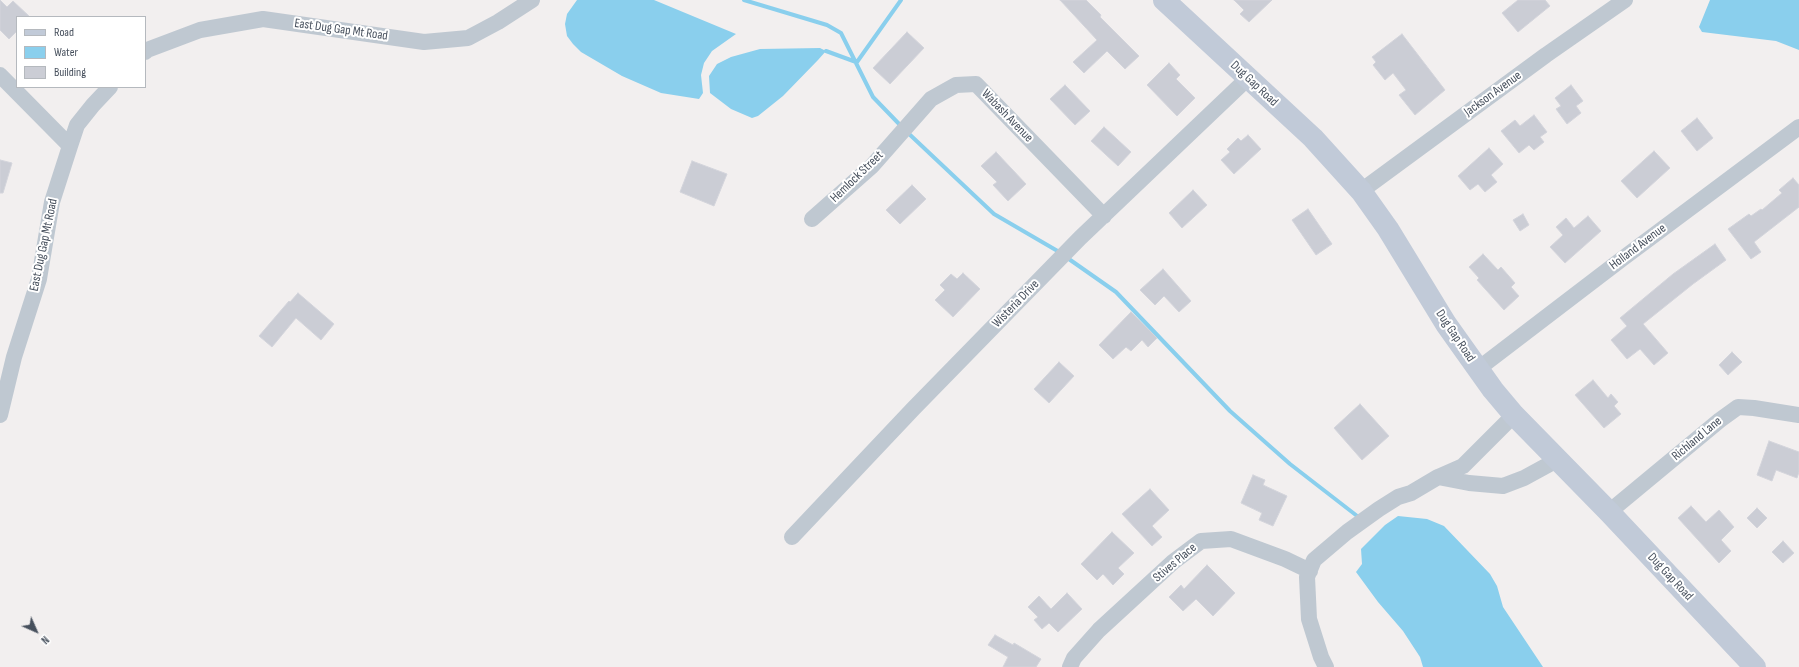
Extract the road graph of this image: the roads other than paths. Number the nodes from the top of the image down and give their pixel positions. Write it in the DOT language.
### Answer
graph roads {
  1 [pos="532,0"];
  2 [pos="1625,0"];
  3 [pos="1174,3"];
  4 [pos="146,51"];
  5 [pos="0,75"];
  6 [pos="1248,78"];
  7 [pos="109,88"];
  8 [pos="1799,127"];
  9 [pos="901,132"];
  10 [pos="70,146"];
  11 [pos="1361,191"];
  12 [pos="1104,216"];
  13 [pos="812,219"];
  14 [pos="1478,369"];
  15 [pos="0,415"];
  16 [pos="1799,415"];
  17 [pos="1514,416"];
  18 [pos="1557,460"];
  19 [pos="1438,477"];
  20 [pos="1609,512"];
  21 [pos="792,537"];
  22 [pos="1310,571"];
  23 [pos="1070,667"];
  24 [pos="1326,667"];
  25 [pos="1755,667"];
  1 -- 4 [label="street, East Dug Gap Mt Road"];
  2 -- 11 [label="street, Jackson Avenue"];
  3 -- 6 [label="street, Dug Gap Road"];
  5 -- 10 [label="street"];
  6 -- 11 [label="street, Dug Gap Road"];
  6 -- 12 [label="street, Wisteria Drive"];
  7 -- 10 [label="street, East Dug Gap Mt Road"];
  8 -- 14 [label="street, Holland Avenue"];
  9 -- 12 [label="street, Wabash Avenue"];
  9 -- 13 [label="street, Hemlock Street"];
  10 -- 15 [label="street, East Dug Gap Mt Road"];
  11 -- 14 [label="street, Dug Gap Road"];
  12 -- 21 [label="street, Wisteria Drive"];
  14 -- 17 [label="street, Dug Gap Road"];
  16 -- 20 [label="street, Richland Lane"];
  17 -- 18 [label="street, Dug Gap Road"];
  17 -- 19 [label="street"];
  18 -- 19 [label="street"];
  18 -- 20 [label="street, Dug Gap Road"];
  19 -- 22 [label="street"];
  20 -- 25 [label="street, Dug Gap Road"];
  22 -- 23 [label="street, Stives Place"];
  22 -- 24 [label="street"];
}
